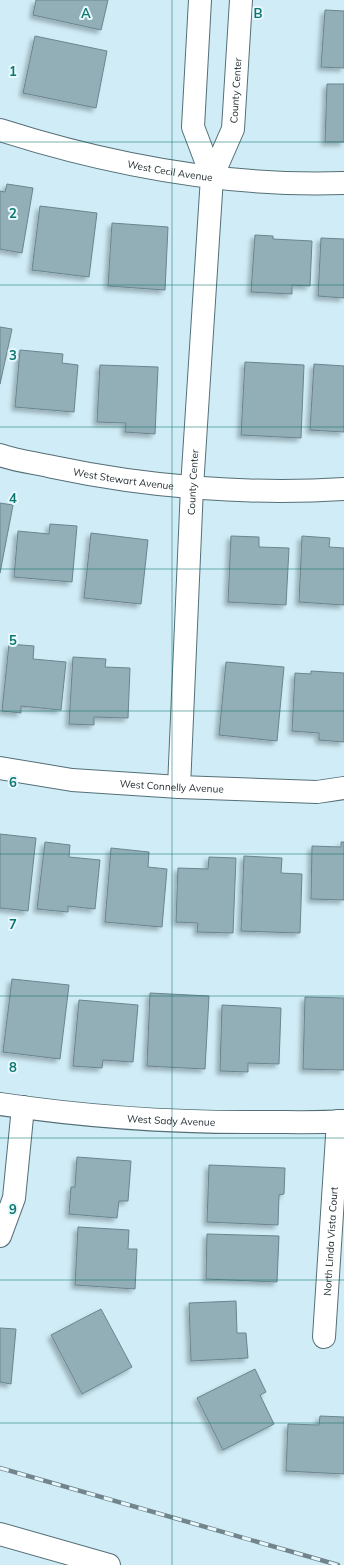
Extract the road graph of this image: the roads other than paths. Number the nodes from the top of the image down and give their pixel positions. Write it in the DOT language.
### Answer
graph roads {
  1 [pos="200,0"];
  2 [pos="241,0"];
  3 [pos="0,130"];
  4 [pos="212,177"];
  5 [pos="344,183"];
  6 [pos="0,455"];
  7 [pos="192,487"];
  8 [pos="344,489"];
  9 [pos="0,768"];
  10 [pos="179,787"];
  11 [pos="344,788"];
  12 [pos="0,1104"];
  13 [pos="23,1107"];
  14 [pos="341,1121"];
  15 [pos="0,1236"];
  16 [pos="324,1337"];
  17 [pos="0,1534"];
  18 [pos="109,1565"];
  1 -- 4 [label="street, County Center"];
  2 -- 4 [label="street, County Center"];
  3 -- 4 [label="street, West Cecil Avenue"];
  4 -- 5 [label="street, West Cecil Avenue"];
  4 -- 7 [label="street, County Center"];
  6 -- 7 [label="street, West Stewart Avenue"];
  7 -- 8 [label="street, West Stewart Avenue"];
  7 -- 10 [label="street, County Center"];
  9 -- 10 [label="street, West Connelly Avenue"];
  10 -- 11 [label="street, West Connelly Avenue"];
  12 -- 13 [label="street, West Sady Avenue"];
  13 -- 14 [label="street, West Sady Avenue"];
  13 -- 15 [label="street"];
  14 -- 16 [label="street, North Linda Vista Court"];
  17 -- 18 [label="street"];
}
